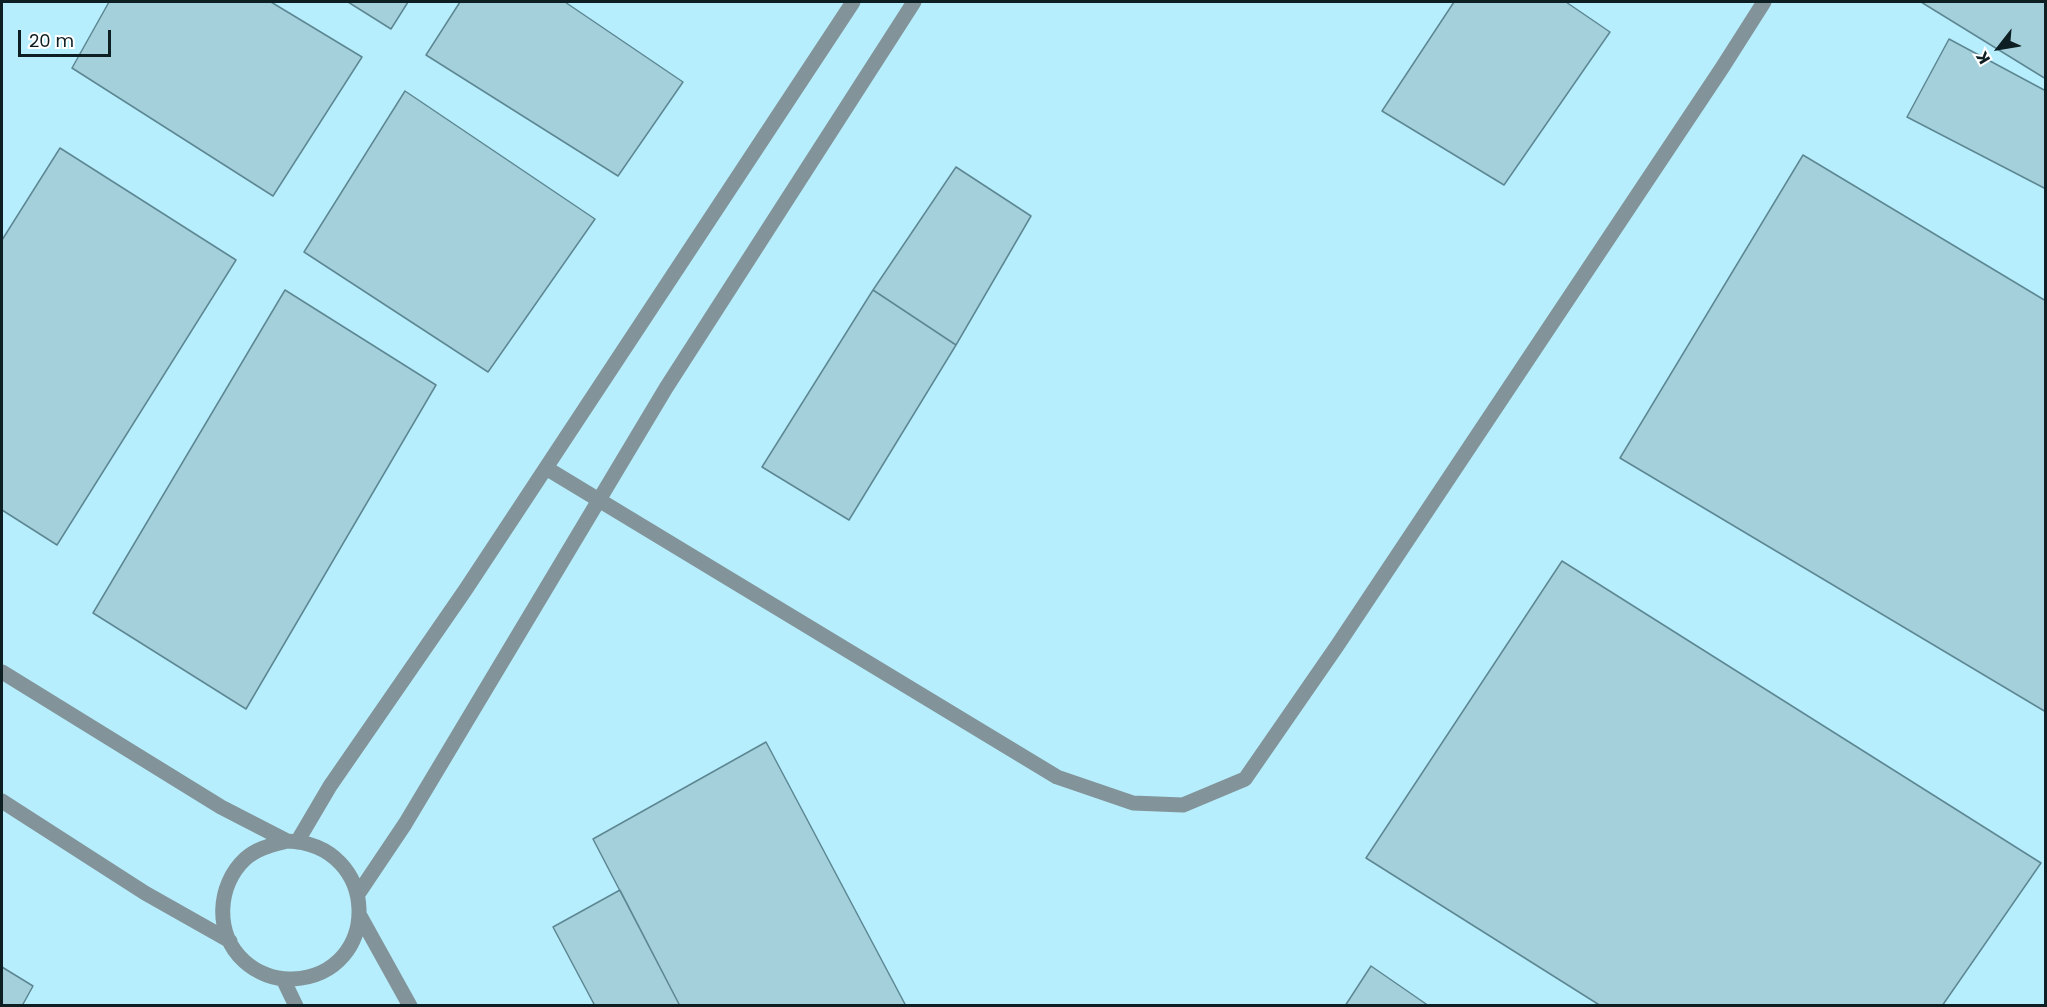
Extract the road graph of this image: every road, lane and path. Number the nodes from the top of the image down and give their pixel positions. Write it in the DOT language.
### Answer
graph roads {
  1 [pos="853,2"];
  2 [pos="914,2"];
  3 [pos="1764,2"];
  4 [pos="546,468"];
  5 [pos="598,501"];
  6 [pos="2,672"];
  7 [pos="2,801"];
  8 [pos="292,842"];
  9 [pos="358,894"];
  10 [pos="360,916"];
  11 [pos="230,941"];
  12 [pos="283,980"];
  13 [pos="296,1005"];
  14 [pos="410,1005"];
  1 -- 4 [label="street"];
  2 -- 5 [label="street"];
  3 -- 5 [label="street"];
  4 -- 5 [label="street"];
  4 -- 8 [label="street"];
  5 -- 9 [label="street"];
  6 -- 8 [label="street"];
  7 -- 11 [label="street"];
  8 -- 9 [label="street"];
  8 -- 11 [label="street"];
  9 -- 10 [label="street"];
  10 -- 12 [label="street"];
  10 -- 14 [label="street"];
  11 -- 12 [label="street"];
  12 -- 13 [label="street"];
}
